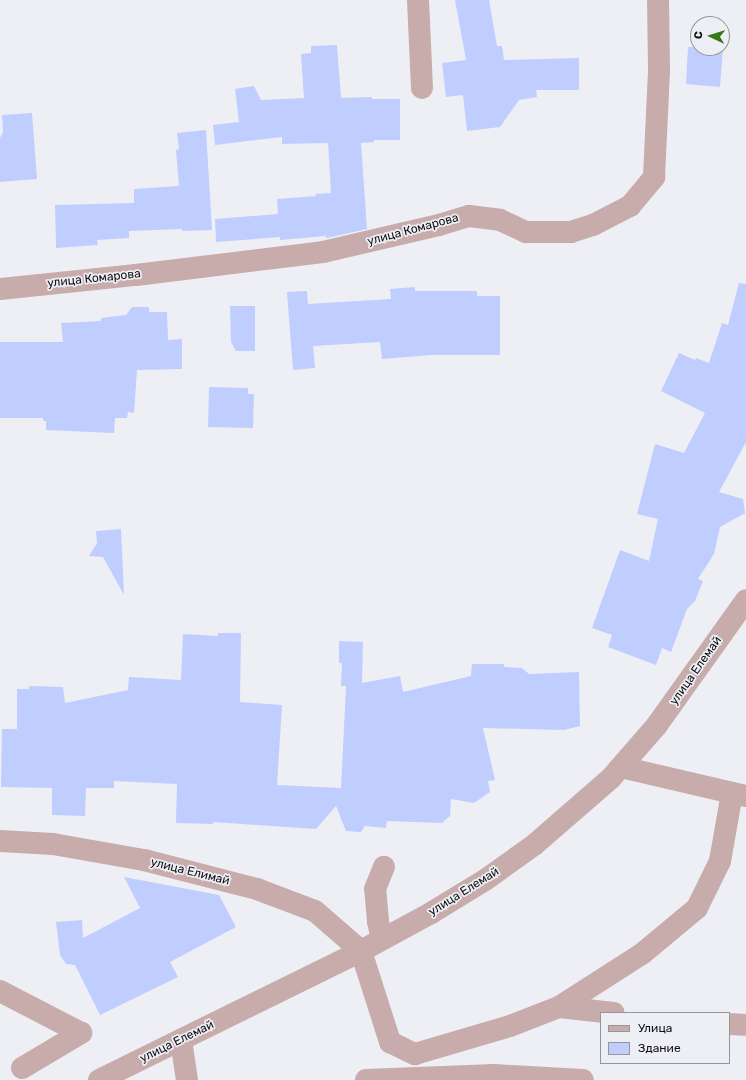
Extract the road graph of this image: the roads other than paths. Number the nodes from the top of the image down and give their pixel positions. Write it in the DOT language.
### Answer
graph roads {
  1 [pos="418,0"];
  2 [pos="658,0"];
  3 [pos="422,88"];
  4 [pos="0,289"];
  5 [pos="746,600"];
  6 [pos="621,767"];
  7 [pos="739,795"];
  8 [pos="0,841"];
  9 [pos="384,868"];
  10 [pos="382,939"];
  11 [pos="361,951"];
  12 [pos="0,992"];
  13 [pos="559,1007"];
  14 [pos="605,1012"];
  15 [pos="730,1024"];
  16 [pos="746,1025"];
  17 [pos="181,1040"];
  18 [pos="22,1068"];
  19 [pos="99,1080"];
  20 [pos="187,1080"];
  21 [pos="366,1080"];
  22 [pos="583,1080"];
  1 -- 3 [label="street"];
  2 -- 4 [label="street, улица Комарова"];
  5 -- 6 [label="street, улица Елемай"];
  6 -- 7 [label="street"];
  6 -- 10 [label="street, улица Елемай"];
  7 -- 13 [label="street"];
  8 -- 11 [label="street, улица Елимай"];
  9 -- 10 [label="street"];
  10 -- 11 [label="street, улица Елемай"];
  11 -- 13 [label="street"];
  11 -- 17 [label="street, улица Елемай"];
  12 -- 18 [label="street"];
  13 -- 14 [label="street"];
  15 -- 16 [label="street"];
  17 -- 19 [label="street, улица Елемай"];
  17 -- 20 [label="street"];
  21 -- 22 [label="street"];
}
